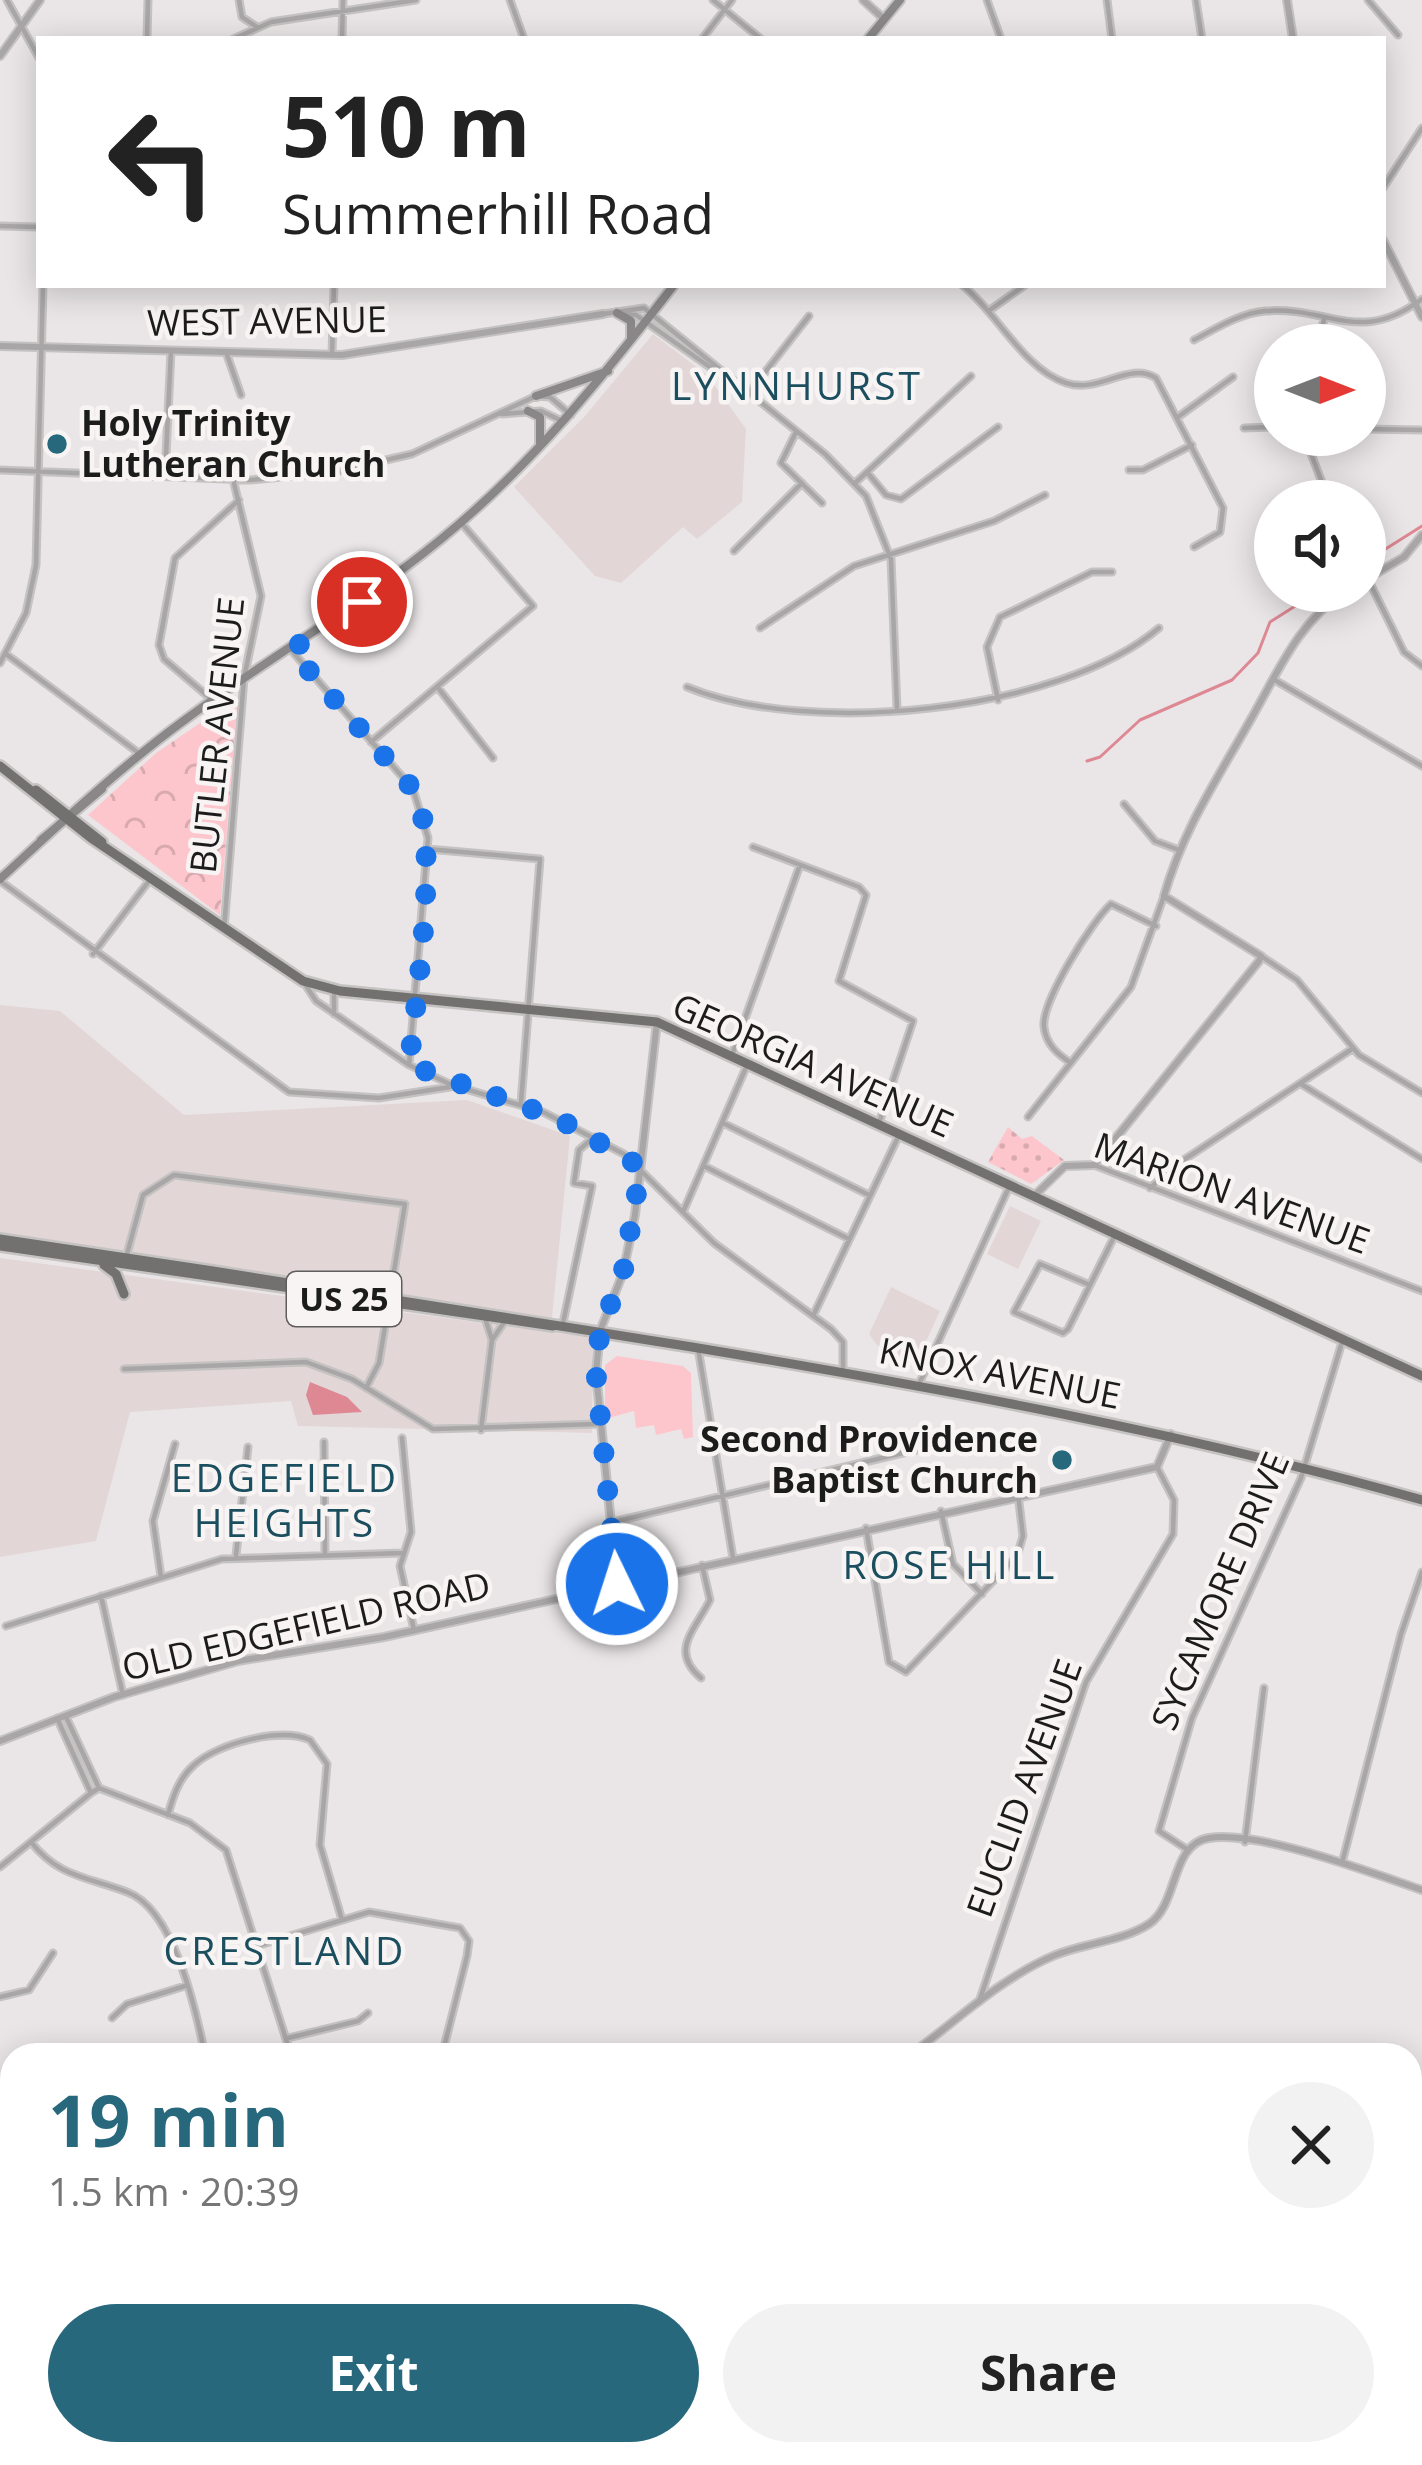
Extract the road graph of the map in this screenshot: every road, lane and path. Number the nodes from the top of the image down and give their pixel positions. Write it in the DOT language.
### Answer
graph roads {
  1 [pos="7,0"];
  2 [pos="40,0"];
  3 [pos="148,0"];
  4 [pos="239,0"];
  5 [pos="343,0"];
  6 [pos="416,0"];
  7 [pos="510,0"];
  8 [pos="713,0"];
  9 [pos="733,0"];
  10 [pos="863,0"];
  11 [pos="900,0"];
  12 [pos="987,0"];
  13 [pos="1106,0"];
  14 [pos="1196,0"];
  15 [pos="1287,0"];
  16 [pos="1368,0"];
  17 [pos="343,10"];
  18 [pos="725,10"];
  19 [pos="884,19"];
  20 [pos="22,26"];
  21 [pos="258,27"];
  22 [pos="1397,35"];
  23 [pos="147,36"];
  24 [pos="239,36"];
  25 [pos="342,36"];
  26 [pos="523,36"];
  27 [pos="704,36"];
  28 [pos="757,36"];
  29 [pos="870,36"];
  30 [pos="1000,36"];
  31 [pos="1112,36"];
  32 [pos="1202,36"];
  33 [pos="1292,36"];
  34 [pos="36,52"];
  35 [pos="0,56"];
  36 [pos="1422,128"];
  37 [pos="1386,183"];
  38 [pos="0,226"];
  39 [pos="36,227"];
  40 [pos="1386,245"];
  41 [pos="43,288"];
  42 [pos="334,288"];
  43 [pos="672,288"];
  44 [pos="965,288"];
  45 [pos="1021,288"];
  46 [pos="1419,301"];
  47 [pos="990,310"];
  48 [pos="617,313"];
  49 [pos="603,314"];
  50 [pos="809,316"];
  51 [pos="1422,316"];
  52 [pos="649,318"];
  53 [pos="1324,319"];
  54 [pos="1323,324"];
  55 [pos="1194,340"];
  56 [pos="631,343"];
  57 [pos="0,346"];
  58 [pos="40,347"];
  59 [pos="171,350"];
  60 [pos="226,352"];
  61 [pos="332,355"];
  62 [pos="609,370"];
  63 [pos="971,376"];
  64 [pos="1233,377"];
  65 [pos="748,394"];
  66 [pos="241,395"];
  67 [pos="536,396"];
  68 [pos="528,411"];
  69 [pos="502,414"];
  70 [pos="1178,417"];
  71 [pos="567,418"];
  72 [pos="998,427"];
  73 [pos="1244,428"];
  74 [pos="1254,428"];
  75 [pos="1386,429"];
  76 [pos="1422,430"];
  77 [pos="796,432"];
  78 [pos="540,445"];
  79 [pos="1192,445"];
  80 [pos="0,470"];
  81 [pos="1130,470"];
  82 [pos="36,471"];
  83 [pos="867,472"];
  84 [pos="165,476"];
  85 [pos="233,479"];
  86 [pos="802,483"];
  87 [pos="855,483"];
  88 [pos="1045,495"];
  89 [pos="239,500"];
  90 [pos="823,503"];
  91 [pos="461,522"];
  92 [pos="1422,535"];
  93 [pos="1194,547"];
  94 [pos="734,551"];
  95 [pos="891,557"];
  96 [pos="1386,566"];
  97 [pos="1112,572"];
  98 [pos="1318,612"];
  99 [pos="1384,612"];
  100 [pos="760,628"];
  101 [pos="1160,628"];
  102 [pos="291,650"];
  103 [pos="6,654"];
  104 [pos="0,663"];
  105 [pos="1422,666"];
  106 [pos="244,678"];
  107 [pos="1273,679"];
  108 [pos="687,687"];
  109 [pos="439,689"];
  110 [pos="212,700"];
  111 [pos="998,700"];
  112 [pos="897,709"];
  113 [pos="371,742"];
  114 [pos="140,754"];
  115 [pos="493,758"];
  116 [pos="1422,766"];
  117 [pos="2,772"];
  118 [pos="1124,804"];
  119 [pos="69,816"];
  120 [pos="753,847"];
  121 [pos="428,849"];
  122 [pos="1179,850"];
  123 [pos="800,865"];
  124 [pos="153,877"];
  125 [pos="0,880"];
  126 [pos="1164,896"];
  127 [pos="1156,926"];
  128 [pos="224,928"];
  129 [pos="94,954"];
  130 [pos="1261,956"];
  131 [pos="303,981"];
  132 [pos="334,990"];
  133 [pos="413,998"];
  134 [pos="531,1007"];
  135 [pos="334,1014"];
  136 [pos="657,1022"];
  137 [pos="1352,1049"];
  138 [pos="732,1055"];
  139 [pos="748,1063"];
  140 [pos="1071,1063"];
  141 [pos="409,1065"];
  142 [pos="1301,1084"];
  143 [pos="452,1085"];
  144 [pos="1422,1093"];
  145 [pos="520,1103"];
  146 [pos="1028,1118"];
  147 [pos="723,1123"];
  148 [pos="879,1124"];
  149 [pos="900,1133"];
  150 [pos="593,1137"];
  151 [pos="1422,1159"];
  152 [pos="704,1166"];
  153 [pos="1094,1166"];
  154 [pos="641,1167"];
  155 [pos="1010,1184"];
  156 [pos="1150,1189"];
  157 [pos="870,1196"];
  158 [pos="1034,1196"];
  159 [pos="683,1212"];
  160 [pos="1116,1233"];
  161 [pos="849,1239"];
  162 [pos="0,1242"];
  163 [pos="93,1260"];
  164 [pos="126,1261"];
  165 [pos="1090,1285"];
  166 [pos="1422,1292"];
  167 [pos="124,1294"];
  168 [pos="388,1303"];
  169 [pos="813,1316"];
  170 [pos="485,1318"];
  171 [pos="505,1321"];
  172 [pos="562,1325"];
  173 [pos="600,1331"];
  174 [pos="1343,1339"];
  175 [pos="492,1340"];
  176 [pos="698,1348"];
  177 [pos="124,1369"];
  178 [pos="843,1371"];
  179 [pos="1422,1376"];
  180 [pos="919,1384"];
  181 [pos="366,1388"];
  182 [pos="598,1424"];
  183 [pos="481,1430"];
  184 [pos="1171,1433"];
  185 [pos="402,1438"];
  186 [pos="324,1442"];
  187 [pos="176,1444"];
  188 [pos="248,1447"];
  189 [pos="928,1447"];
  190 [pos="1157,1467"];
  191 [pos="1304,1467"];
  192 [pos="726,1494"];
  193 [pos="1018,1494"];
  194 [pos="1422,1500"];
  195 [pos="940,1511"];
  196 [pos="613,1522"];
  197 [pos="866,1528"];
  198 [pos="326,1553"];
  199 [pos="403,1553"];
  200 [pos="236,1557"];
  201 [pos="733,1558"];
  202 [pos="702,1565"];
  203 [pos="1422,1572"];
  204 [pos="161,1577"];
  205 [pos="617,1584"];
  206 [pos="982,1594"];
  207 [pos="101,1596"];
  208 [pos="6,1626"];
  209 [pos="414,1630"];
  210 [pos="701,1678"];
  211 [pos="1264,1688"];
  212 [pos="123,1695"];
  213 [pos="61,1717"];
  214 [pos="0,1741"];
  215 [pos="99,1788"];
  216 [pos="91,1793"];
  217 [pos="168,1815"];
  218 [pos="1245,1841"];
  219 [pos="31,1842"];
  220 [pos="1188,1850"];
  221 [pos="1342,1863"];
  222 [pos="0,1867"];
  223 [pos="1422,1890"];
  224 [pos="342,1920"];
  225 [pos="260,1945"];
  226 [pos="53,1953"];
  227 [pos="185,1986"];
  228 [pos="0,1997"];
  229 [pos="978,2005"];
  230 [pos="368,2012"];
  231 [pos="112,2018"];
  232 [pos="288,2038"];
  233 [pos="202,2043"];
  234 [pos="289,2043"];
  235 [pos="445,2043"];
  236 [pos="926,2043"];
  1 -- 20 [label="street"];
  2 -- 20 [label="street"];
  3 -- 23 [label="street"];
  4 -- 21 [label="street"];
  5 -- 17 [label="street"];
  6 -- 17 [label="street"];
  7 -- 26 [label="street"];
  8 -- 18 [label="street"];
  9 -- 18 [label="street"];
  10 -- 19 [label="street"];
  11 -- 19 [label="main road"];
  12 -- 30 [label="street"];
  13 -- 31 [label="street"];
  14 -- 32 [label="street"];
  15 -- 33 [label="street"];
  16 -- 22 [label="street"];
  17 -- 21 [label="street"];
  17 -- 25 [label="street"];
  18 -- 27 [label="street"];
  18 -- 28 [label="street"];
  19 -- 29 [label="main road"];
  20 -- 34 [label="street"];
  20 -- 35 [label="street"];
  21 -- 24 [label="street"];
  36 -- 37 [label="street"];
  38 -- 39 [label="street"];
  40 -- 46 [label="street"];
  41 -- 58 [label="street"];
  42 -- 61 [label="street"];
  43 -- 52 [label="main road"];
  44 -- 47 [label="street"];
  45 -- 47 [label="street"];
  46 -- 51 [label="street"];
  46 -- 53 [label="street"];
  47 -- 70 [label="street"];
  48 -- 49 [label="street, WEST AVENUE"];
  48 -- 52 [label="street, WEST AVENUE"];
  48 -- 56 [label="main road"];
  49 -- 52 [label="street, WEST AVENUE"];
  49 -- 61 [label="street, WEST AVENUE"];
  50 -- 65 [label="street"];
  52 -- 56 [label="main road"];
  52 -- 65 [label="street"];
  53 -- 54 [label="street"];
  53 -- 55 [label="street"];
  56 -- 62 [label="main road"];
  57 -- 58 [label="street, WEST AVENUE"];
  58 -- 59 [label="street, WEST AVENUE"];
  58 -- 82 [label="street"];
  59 -- 60 [label="street, WEST AVENUE"];
  59 -- 84 [label="street"];
  60 -- 61 [label="street, WEST AVENUE"];
  60 -- 66 [label="street"];
  62 -- 67 [label="main road"];
  62 -- 71 [label="main road"];
  63 -- 83 [label="street"];
  64 -- 70 [label="street"];
  65 -- 77 [label="street"];
  67 -- 69 [label="street"];
  67 -- 71 [label="street"];
  68 -- 69 [label="street"];
  68 -- 71 [label="street"];
  68 -- 78 [label="main road"];
  69 -- 85 [label="street"];
  70 -- 79 [label="street"];
  71 -- 78 [label="main road"];
  72 -- 83 [label="street"];
  73 -- 74 [label="street"];
  75 -- 76 [label="street"];
  77 -- 86 [label="street"];
  77 -- 87 [label="street"];
  78 -- 91 [label="main road"];
  79 -- 81 [label="street"];
  79 -- 93 [label="street"];
  80 -- 82 [label="street"];
  82 -- 84 [label="street"];
  82 -- 103 [label="street"];
  83 -- 87 [label="street"];
  84 -- 85 [label="street"];
  85 -- 89 [label="street, BUTLER AVENUE"];
  86 -- 90 [label="street"];
  86 -- 94 [label="street"];
  87 -- 95 [label="street"];
  88 -- 95 [label="street"];
  89 -- 106 [label="street, BUTLER AVENUE"];
  89 -- 110 [label="street"];
  91 -- 102 [label="main road"];
  91 -- 109 [label="street"];
  92 -- 96 [label="street"];
  95 -- 100 [label="street"];
  95 -- 112 [label="street"];
  97 -- 111 [label="street"];
  98 -- 107 [label="street"];
  99 -- 105 [label="street"];
  101 -- 111 [label="street"];
  102 -- 106 [label="main road"];
  102 -- 113 [label="street"];
  103 -- 104 [label="street"];
  103 -- 114 [label="street"];
  106 -- 110 [label="main road"];
  106 -- 128 [label="street, BUTLER AVENUE"];
  107 -- 116 [label="street"];
  107 -- 122 [label="street"];
  108 -- 112 [label="street"];
  109 -- 113 [label="street"];
  109 -- 115 [label="street"];
  110 -- 114 [label="main road"];
  111 -- 112 [label="street"];
  113 -- 121 [label="street"];
  114 -- 119 [label="main road"];
  117 -- 119 [label="main road, GEORGIA AVENUE"];
  118 -- 122 [label="street"];
  119 -- 124 [label="main road, GEORGIA AVENUE"];
  119 -- 125 [label="main road"];
  120 -- 123 [label="street"];
  121 -- 133 [label="street"];
  121 -- 134 [label="street"];
  122 -- 126 [label="street"];
  123 -- 138 [label="street"];
  123 -- 148 [label="street"];
  124 -- 128 [label="main road, GEORGIA AVENUE"];
  124 -- 129 [label="street"];
  125 -- 129 [label="street"];
  126 -- 127 [label="street"];
  126 -- 130 [label="street"];
  127 -- 140 [label="street"];
  127 -- 140 [label="street"];
  128 -- 131 [label="main road, GEORGIA AVENUE"];
  129 -- 143 [label="street"];
  130 -- 137 [label="street"];
  130 -- 153 [label="street"];
  131 -- 132 [label="main road, GEORGIA AVENUE"];
  131 -- 135 [label="street"];
  132 -- 133 [label="main road, GEORGIA AVENUE"];
  132 -- 135 [label="street"];
  133 -- 134 [label="main road, GEORGIA AVENUE"];
  133 -- 141 [label="street"];
  134 -- 136 [label="main road, GEORGIA AVENUE"];
  134 -- 145 [label="street"];
  135 -- 141 [label="street"];
  136 -- 138 [label="main road, GEORGIA AVENUE"];
  136 -- 154 [label="street"];
  137 -- 142 [label="street"];
  137 -- 144 [label="street"];
  138 -- 139 [label="main road, GEORGIA AVENUE"];
  139 -- 147 [label="street"];
  139 -- 148 [label="main road, GEORGIA AVENUE"];
  140 -- 146 [label="street"];
  141 -- 143 [label="street"];
  142 -- 151 [label="street"];
  142 -- 156 [label="street"];
  143 -- 145 [label="street"];
  145 -- 150 [label="street"];
  147 -- 152 [label="street"];
  147 -- 157 [label="street"];
  148 -- 149 [label="main road, GEORGIA AVENUE"];
  149 -- 155 [label="main road, GEORGIA AVENUE"];
  149 -- 157 [label="street"];
  150 -- 154 [label="street"];
  150 -- 172 [label="street"];
  152 -- 159 [label="street"];
  152 -- 161 [label="street"];
  153 -- 156 [label="street, MARION AVENUE"];
  153 -- 158 [label="street, MARION AVENUE"];
  154 -- 159 [label="street"];
  154 -- 173 [label="street"];
  155 -- 158 [label="main road, GEORGIA AVENUE"];
  155 -- 180 [label="street"];
  156 -- 166 [label="street, MARION AVENUE"];
  157 -- 161 [label="street"];
  158 -- 160 [label="main road, GEORGIA AVENUE"];
  159 -- 169 [label="street"];
  160 -- 165 [label="street"];
  160 -- 174 [label="main road, GEORGIA AVENUE"];
  161 -- 169 [label="street"];
  162 -- 163 [label="main road, KNOX AVENUE / US 25"];
  162 -- 164 [label="main road, KNOX AVENUE / US 25"];
  163 -- 164 [label="main road, KNOX AVENUE / US 25"];
  163 -- 167 [label="main road"];
  164 -- 168 [label="main road, KNOX AVENUE / US 25"];
  164 -- 168 [label="street"];
  165 -- 165 [label="street"];
  168 -- 170 [label="main road, KNOX AVENUE / US 25"];
  168 -- 172 [label="main road, KNOX AVENUE / US 25"];
  168 -- 181 [label="street"];
  169 -- 178 [label="street"];
  170 -- 171 [label="main road, KNOX AVENUE / US 25"];
  170 -- 175 [label="street"];
  171 -- 172 [label="main road, KNOX AVENUE / US 25"];
  171 -- 175 [label="street"];
  172 -- 173 [label="main road, KNOX AVENUE / US 25"];
  173 -- 176 [label="main road, KNOX AVENUE / US 25"];
  173 -- 182 [label="street"];
  174 -- 179 [label="main road, GEORGIA AVENUE"];
  174 -- 191 [label="street, SYCAMORE DRIVE"];
  175 -- 183 [label="street"];
  176 -- 178 [label="main road, KNOX AVENUE / US 25"];
  176 -- 192 [label="street"];
  177 -- 181 [label="street"];
  178 -- 180 [label="main road, KNOX AVENUE / US 25"];
  180 -- 184 [label="main road, KNOX AVENUE / US 25"];
  181 -- 183 [label="street"];
  182 -- 183 [label="street"];
  182 -- 196 [label="street"];
  184 -- 190 [label="street"];
  184 -- 191 [label="main road, KNOX AVENUE / US 25"];
  185 -- 199 [label="street"];
  186 -- 198 [label="street"];
  187 -- 204 [label="street"];
  188 -- 200 [label="street"];
  189 -- 192 [label="street"];
  190 -- 193 [label="street, OLD EDGEFIELD ROAD"];
  190 -- 229 [label="street, EUCLID AVENUE"];
  191 -- 194 [label="main road, KNOX AVENUE / US 25"];
  191 -- 220 [label="street, SYCAMORE DRIVE"];
  192 -- 196 [label="street"];
  192 -- 201 [label="street"];
  193 -- 195 [label="street, OLD EDGEFIELD ROAD"];
  193 -- 206 [label="street"];
  195 -- 197 [label="street, OLD EDGEFIELD ROAD"];
  195 -- 206 [label="street"];
  196 -- 205 [label="street"];
  197 -- 201 [label="street, OLD EDGEFIELD ROAD"];
  197 -- 206 [label="street"];
  198 -- 199 [label="street"];
  198 -- 200 [label="street"];
  199 -- 209 [label="street"];
  200 -- 204 [label="street"];
  201 -- 202 [label="street, OLD EDGEFIELD ROAD"];
  202 -- 205 [label="street, OLD EDGEFIELD ROAD"];
  202 -- 210 [label="street"];
  203 -- 221 [label="street"];
  204 -- 207 [label="street"];
  205 -- 209 [label="street, OLD EDGEFIELD ROAD"];
  207 -- 208 [label="street"];
  207 -- 212 [label="street"];
  209 -- 212 [label="street, OLD EDGEFIELD ROAD"];
  211 -- 218 [label="street"];
  212 -- 213 [label="street, OLD EDGEFIELD ROAD"];
  213 -- 214 [label="street, OLD EDGEFIELD ROAD"];
  213 -- 215 [label="street"];
  213 -- 216 [label="street"];
  215 -- 216 [label="street"];
  215 -- 217 [label="street"];
  216 -- 219 [label="street"];
  217 -- 224 [label="street"];
  217 -- 225 [label="street"];
  218 -- 220 [label="street"];
  218 -- 221 [label="street"];
  219 -- 222 [label="street"];
  219 -- 227 [label="street"];
  220 -- 229 [label="street"];
  221 -- 223 [label="street"];
  224 -- 225 [label="street"];
  224 -- 235 [label="street"];
  225 -- 232 [label="street"];
  226 -- 228 [label="street"];
  227 -- 231 [label="street"];
  227 -- 233 [label="street"];
  229 -- 236 [label="street"];
  230 -- 232 [label="street"];
  232 -- 234 [label="street"];
}
